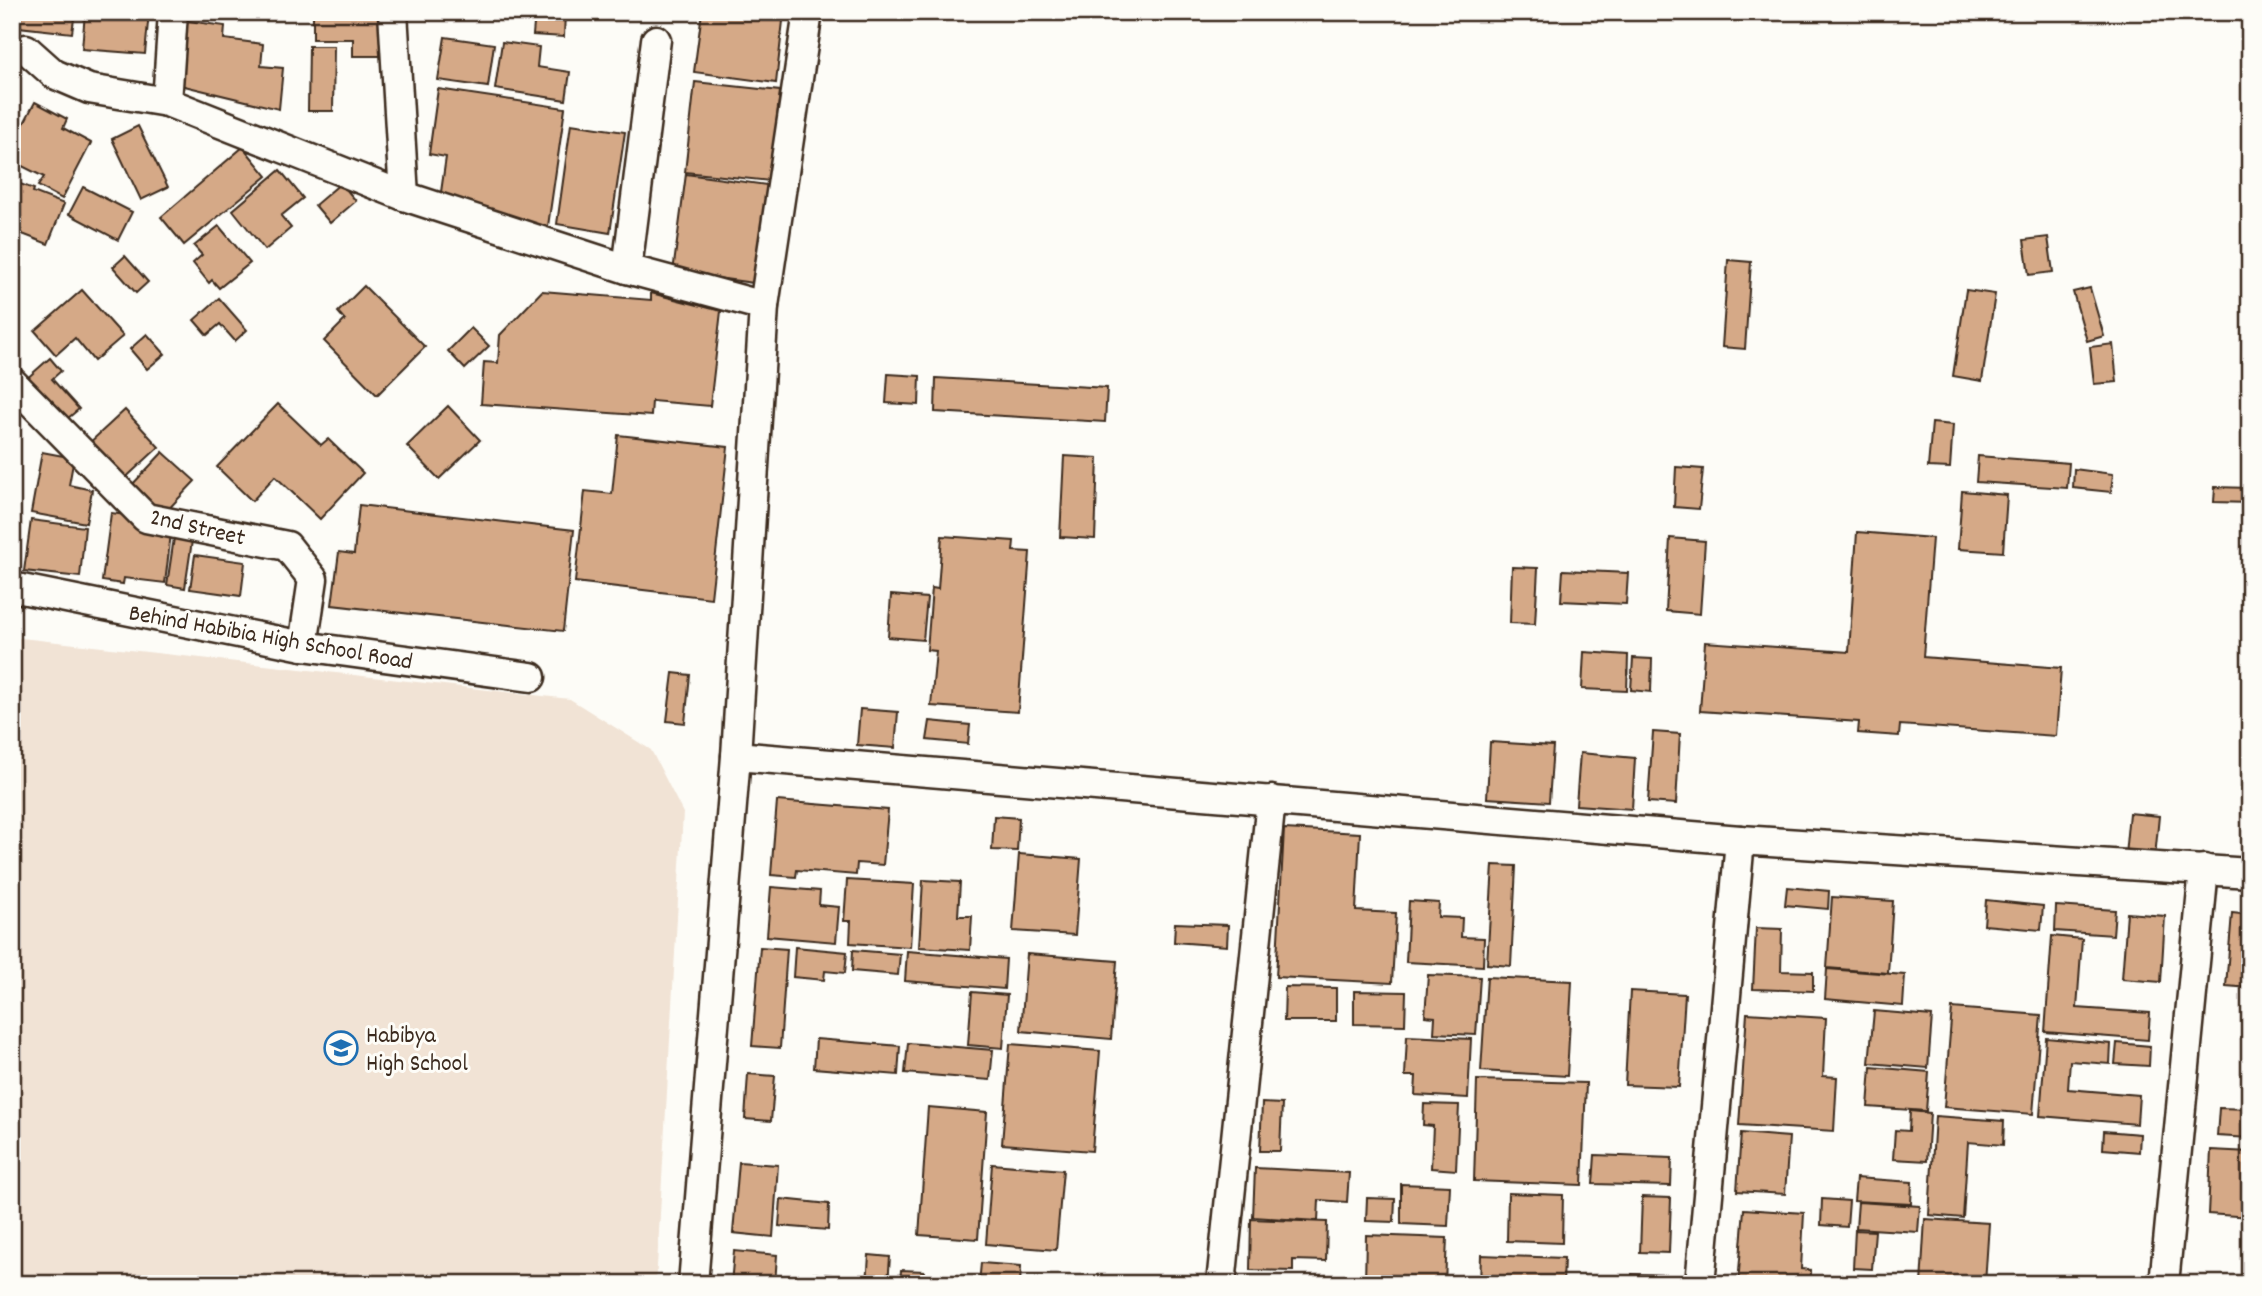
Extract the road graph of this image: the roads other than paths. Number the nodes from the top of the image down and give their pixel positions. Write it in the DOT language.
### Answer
graph roads {
  1 [pos="173,12"];
  2 [pos="393,12"];
  3 [pos="808,12"];
  4 [pos="656,40"];
  5 [pos="26,49"];
  6 [pos="167,102"];
  7 [pos="404,196"];
  8 [pos="627,270"];
  9 [pos="764,306"];
  10 [pos="12,382"];
  11 [pos="12,587"];
  12 [pos="303,646"];
  13 [pos="531,677"];
  14 [pos="737,756"];
  15 [pos="1271,800"];
  16 [pos="1740,840"];
  17 [pos="2204,869"];
  18 [pos="2250,873"];
  19 [pos="694,1284"];
  20 [pos="1221,1284"];
  21 [pos="1700,1284"];
  22 [pos="2164,1284"];
  1 -- 6 [label="street"];
  2 -- 7 [label="street"];
  3 -- 9 [label="street"];
  4 -- 8 [label="street"];
  5 -- 6 [label="street"];
  6 -- 7 [label="street"];
  7 -- 8 [label="street"];
  8 -- 9 [label="street"];
  9 -- 14 [label="street"];
  10 -- 12 [label="street, 2nd Street"];
  11 -- 12 [label="street, Behind Habibia High School Road"];
  12 -- 13 [label="street, Behind Habibia High School Road"];
  14 -- 15 [label="street"];
  14 -- 19 [label="street"];
  15 -- 16 [label="street"];
  15 -- 20 [label="street"];
  16 -- 17 [label="street"];
  16 -- 21 [label="street"];
  17 -- 18 [label="street"];
  17 -- 22 [label="street"];
}
